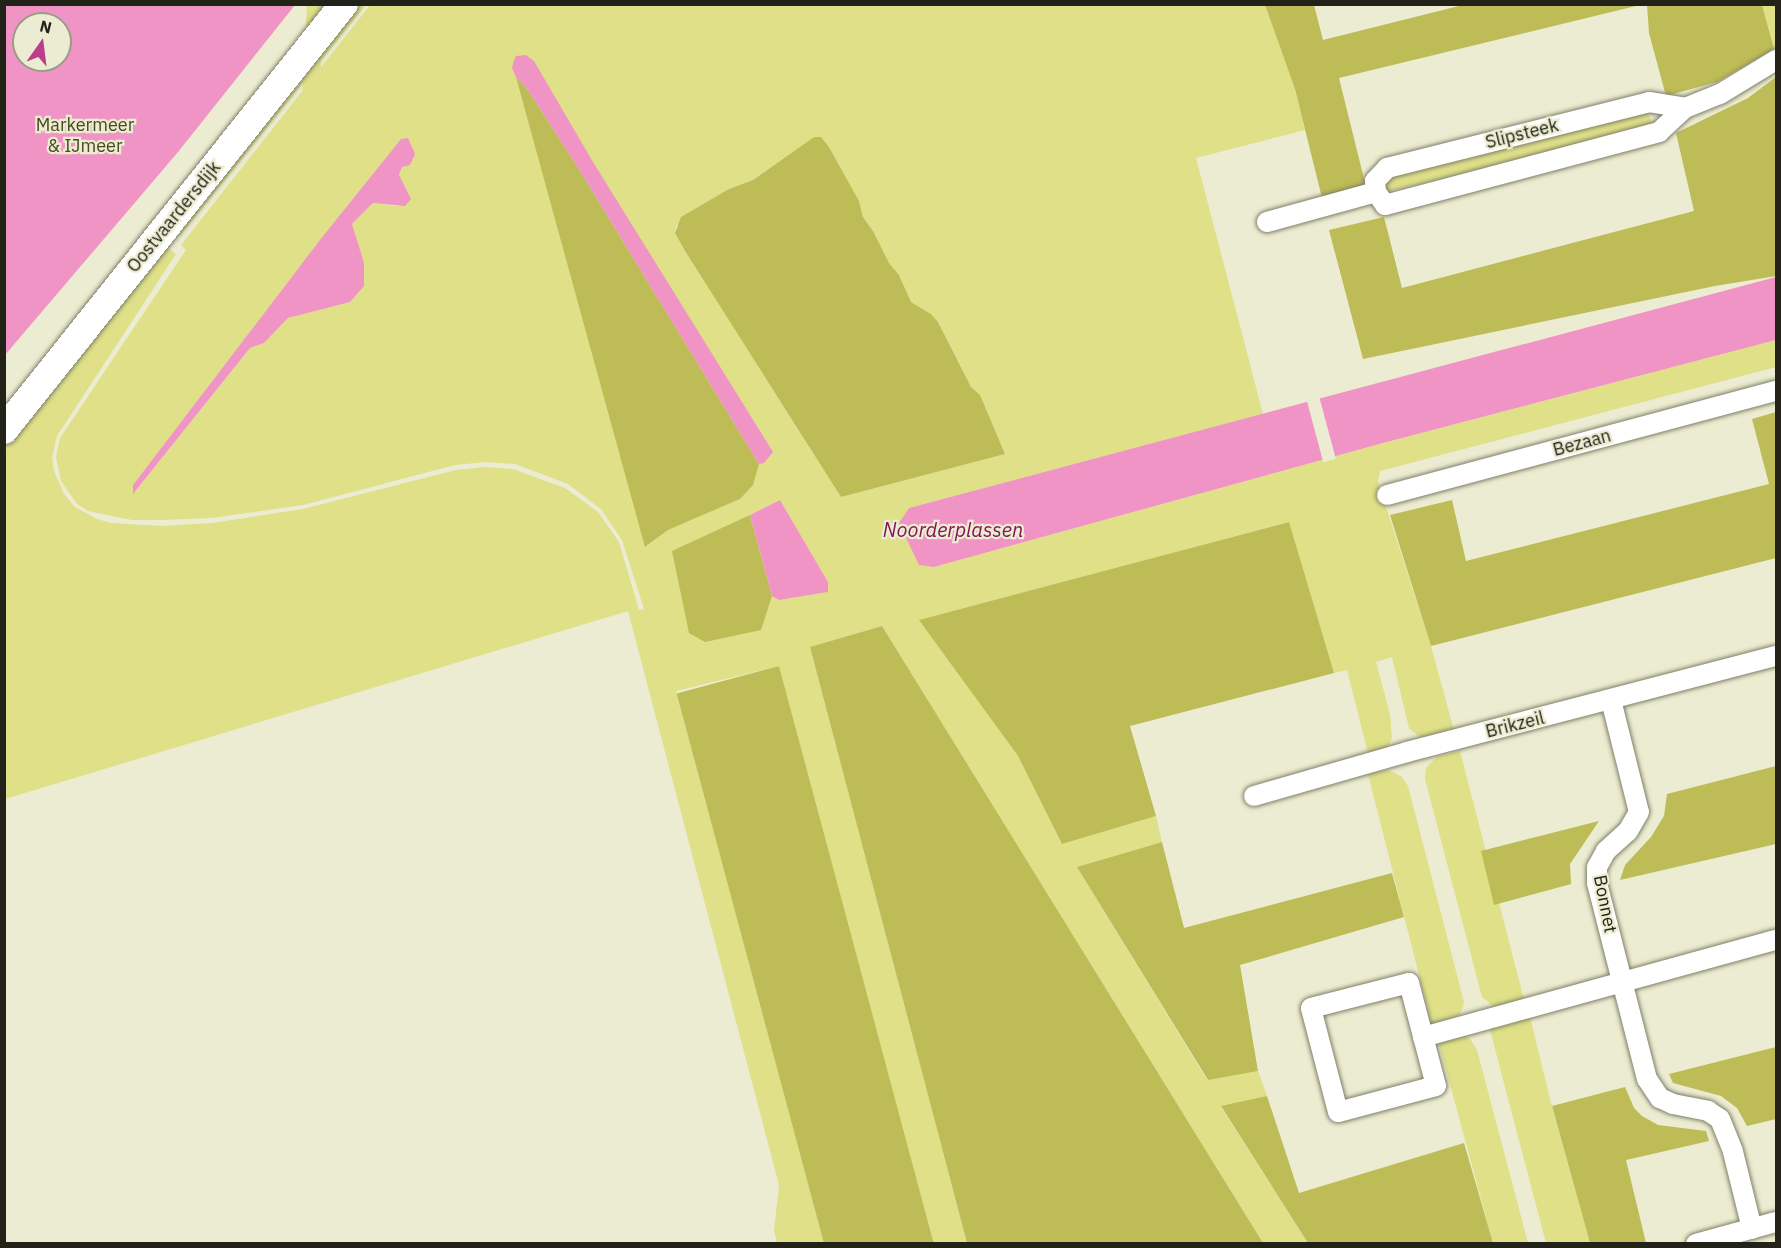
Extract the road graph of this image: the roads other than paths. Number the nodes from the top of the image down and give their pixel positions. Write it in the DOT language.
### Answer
graph roads {
  1 [pos="344,4"];
  2 [pos="1776,60"];
  3 [pos="1685,108"];
  4 [pos="1376,192"];
  5 [pos="1267,222"];
  6 [pos="1776,391"];
  7 [pos="4,430"];
  8 [pos="1387,495"];
  9 [pos="1776,656"];
  10 [pos="1611,700"];
  11 [pos="1254,796"];
  12 [pos="1776,940"];
  13 [pos="1623,982"];
  14 [pos="1423,1037"];
  15 [pos="1776,1222"];
  16 [pos="1752,1228"];
  17 [pos="1696,1244"];
  1 -- 7 [label="main road, Oostvaardersdijk"];
  2 -- 3 [label="street, Slipsteek"];
  3 -- 4 [label="street, Slipsteek"];
  3 -- 4 [label="street, Slipsteek"];
  4 -- 5 [label="street"];
  6 -- 8 [label="street, Bezaan"];
  9 -- 10 [label="street, Brikzeil"];
  10 -- 11 [label="street, Brikzeil"];
  10 -- 13 [label="street, Bonnet"];
  12 -- 13 [label="street"];
  13 -- 14 [label="street"];
  13 -- 16 [label="street, Bonnet"];
  14 -- 14 [label="street"];
  15 -- 16 [label="street"];
  16 -- 17 [label="street"];
}
